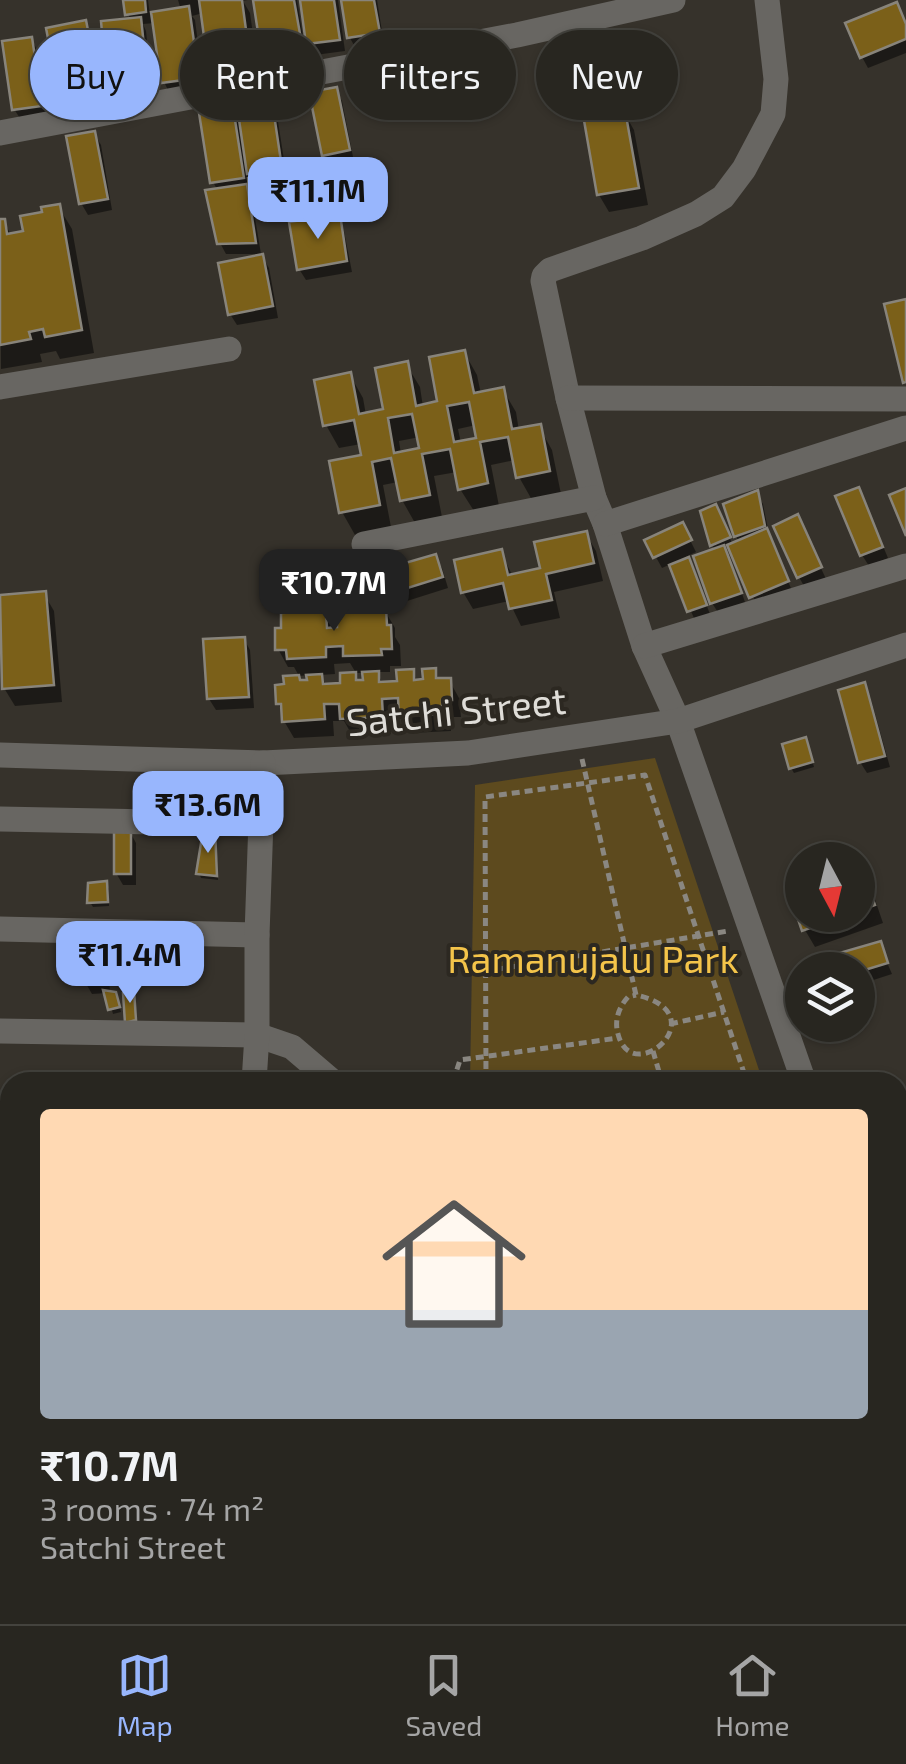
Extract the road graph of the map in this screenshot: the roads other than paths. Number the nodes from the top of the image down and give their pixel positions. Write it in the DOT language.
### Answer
graph roads {
  1 [pos="673,0"];
  2 [pos="767,0"];
  3 [pos="622,6"];
  4 [pos="0,133"];
  5 [pos="229,350"];
  6 [pos="0,387"];
  7 [pos="568,398"];
  8 [pos="906,399"];
  9 [pos="906,428"];
  10 [pos="594,498"];
  11 [pos="605,524"];
  12 [pos="364,544"];
  13 [pos="906,566"];
  14 [pos="906,645"];
  15 [pos="644,646"];
  16 [pos="678,721"];
  17 [pos="0,755"];
  18 [pos="263,763"];
  19 [pos="0,820"];
  20 [pos="262,824"];
  21 [pos="0,929"];
  22 [pos="257,935"];
  23 [pos="0,1031"];
  24 [pos="257,1035"];
  25 [pos="255,1072"];
  26 [pos="321,1072"];
  27 [pos="800,1072"];
  1 -- 3 [label="street"];
  2 -- 7 [label="street"];
  3 -- 4 [label="street"];
  5 -- 6 [label="street"];
  7 -- 8 [label="street"];
  7 -- 10 [label="street"];
  9 -- 11 [label="street"];
  10 -- 11 [label="street"];
  10 -- 12 [label="street"];
  11 -- 15 [label="street"];
  13 -- 15 [label="street"];
  14 -- 16 [label="street, Satchi Street"];
  15 -- 16 [label="street"];
  16 -- 18 [label="street, Satchi Street"];
  16 -- 27 [label="street"];
  17 -- 18 [label="street, Satchi Street"];
  18 -- 20 [label="street"];
  19 -- 20 [label="street"];
  20 -- 22 [label="street"];
  21 -- 22 [label="street"];
  22 -- 24 [label="street"];
  23 -- 24 [label="street"];
  24 -- 25 [label="street"];
  24 -- 26 [label="street"];
}
